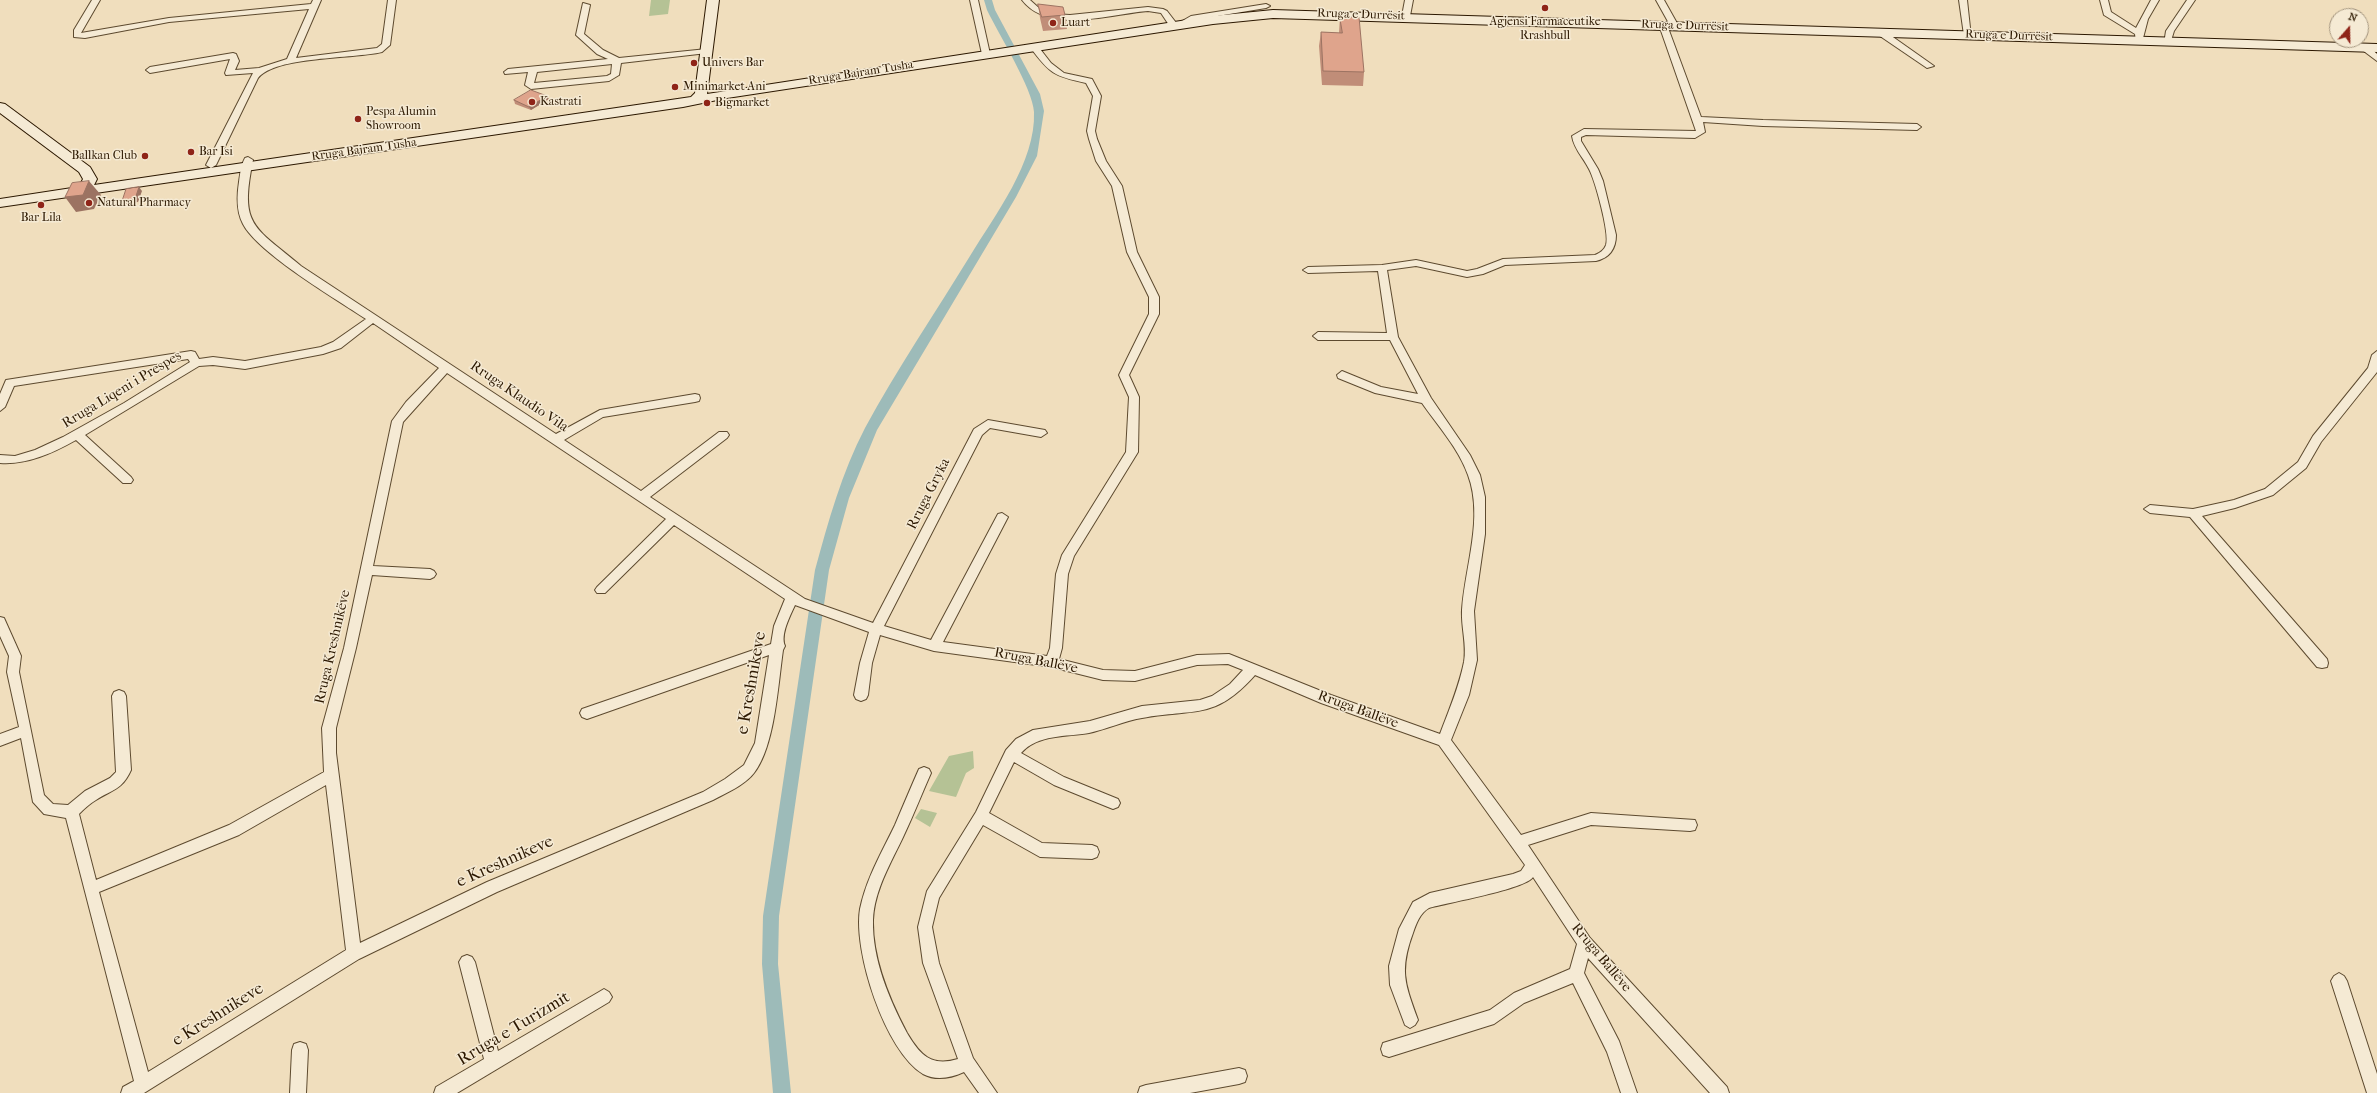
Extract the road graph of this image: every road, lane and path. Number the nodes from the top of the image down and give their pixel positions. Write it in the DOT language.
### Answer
graph roads {
  1 [pos="96,0"];
  2 [pos="392,0"];
  3 [pos="713,0"];
  4 [pos="974,0"];
  5 [pos="1026,0"];
  6 [pos="1409,0"];
  7 [pos="1660,0"];
  8 [pos="1963,0"];
  9 [pos="2104,0"];
  10 [pos="2155,0"];
  11 [pos="2191,0"];
  12 [pos="1131,1"];
  13 [pos="316,3"];
  14 [pos="586,6"];
  15 [pos="1090,6"];
  16 [pos="1266,6"];
  17 [pos="1406,16"];
  18 [pos="1668,25"];
  19 [pos="1177,26"];
  20 [pos="1880,32"];
  21 [pos="1968,35"];
  22 [pos="2138,37"];
  23 [pos="2167,42"];
  24 [pos="2329,46"];
  25 [pos="1032,47"];
  26 [pos="2365,48"];
  27 [pos="991,53"];
  28 [pos="706,55"];
  29 [pos="2377,58"];
  30 [pos="617,60"];
  31 [pos="290,61"];
  32 [pos="1930,66"];
  33 [pos="533,69"];
  34 [pos="150,70"];
  35 [pos="260,70"];
  36 [pos="508,72"];
  37 [pos="690,95"];
  38 [pos="0,107"];
  39 [pos="1698,119"];
  40 [pos="1917,127"];
  41 [pos="247,164"];
  42 [pos="211,165"];
  43 [pos="88,183"];
  44 [pos="0,196"];
  45 [pos="0,203"];
  46 [pos="1382,268"];
  47 [pos="1308,270"];
  48 [pos="372,319"];
  49 [pos="1318,336"];
  50 [pos="1394,337"];
  51 [pos="2377,356"];
  52 [pos="196,363"];
  53 [pos="447,366"];
  54 [pos="1342,375"];
  55 [pos="695,398"];
  56 [pos="1426,400"];
  57 [pos="0,407"];
  58 [pos="1040,433"];
  59 [pos="723,434"];
  60 [pos="78,435"];
  61 [pos="555,440"];
  62 [pos="0,459"];
  63 [pos="127,480"];
  64 [pos="641,497"];
  65 [pos="2150,509"];
  66 [pos="2193,513"];
  67 [pos="1002,517"];
  68 [pos="673,519"];
  69 [pos="366,570"];
  70 [pos="430,574"];
  71 [pos="601,590"];
  72 [pos="797,600"];
  73 [pos="838,615"];
  74 [pos="0,622"];
  75 [pos="876,629"];
  76 [pos="779,646"];
  77 [pos="934,646"];
  78 [pos="1052,662"];
  79 [pos="2322,663"];
  80 [pos="1253,668"];
  81 [pos="861,695"];
  82 [pos="119,696"];
  83 [pos="587,713"];
  84 [pos="26,730"];
  85 [pos="0,740"];
  86 [pos="1444,741"];
  87 [pos="1011,754"];
  88 [pos="924,773"];
  89 [pos="331,775"];
  90 [pos="1113,803"];
  91 [pos="71,812"];
  92 [pos="981,816"];
  93 [pos="1690,825"];
  94 [pos="1518,842"];
  95 [pos="1092,852"];
  96 [pos="1532,866"];
  97 [pos="90,890"];
  98 [pos="1586,943"];
  99 [pos="354,954"];
  100 [pos="467,962"];
  101 [pos="1576,974"];
  102 [pos="2339,981"];
  103 [pos="604,997"];
  104 [pos="1410,1020"];
  105 [pos="1389,1049"];
  106 [pos="300,1050"];
  107 [pos="492,1063"];
  108 [pos="967,1063"];
  109 [pos="1239,1076"];
  110 [pos="142,1084"];
  111 [pos="129,1093"];
  112 [pos="298,1093"];
  113 [pos="442,1093"];
  114 [pos="989,1093"];
  115 [pos="1146,1093"];
  116 [pos="1629,1093"];
  117 [pos="1721,1093"];
  118 [pos="2375,1093"];
  1 -- 13 [label="street"];
  2 -- 31 [label="street"];
  3 -- 28 [label="main road"];
  4 -- 27 [label="street"];
  5 -- 15 [label="street"];
  6 -- 17 [label="street"];
  7 -- 18 [label="street"];
  8 -- 21 [label="street"];
  9 -- 22 [label="street"];
  10 -- 22 [label="street"];
  11 -- 23 [label="street"];
  12 -- 19 [label="street"];
  13 -- 31 [label="street"];
  14 -- 30 [label="street"];
  16 -- 19 [label="street"];
  17 -- 18 [label="main road, Rruga e Durrësit"];
  17 -- 19 [label="main road, Rruga e Durrësit"];
  18 -- 20 [label="main road, Rruga e Durrësit"];
  18 -- 39 [label="street"];
  19 -- 25 [label="main road, Rruga e Durrësit"];
  20 -- 21 [label="main road, Rruga e Durrësit"];
  20 -- 32 [label="street"];
  21 -- 22 [label="main road, Rruga e Durrësit"];
  22 -- 23 [label="main road, Rruga e Durrësit"];
  23 -- 24 [label="main road, Rruga e Durrësit"];
  25 -- 27 [label="main road, Rruga e Durrësit"];
  25 -- 78 [label="street"];
  26 -- 29 [label="street"];
  27 -- 37 [label="main road, Rruga Bajram Tusha"];
  28 -- 30 [label="street"];
  28 -- 37 [label="main road"];
  30 -- 33 [label="street"];
  30 -- 33 [label="street"];
  31 -- 35 [label="street"];
  33 -- 36 [label="street"];
  34 -- 35 [label="street"];
  35 -- 42 [label="street"];
  37 -- 41 [label="main road, Rruga Bajram Tusha"];
  38 -- 43 [label="main road"];
  39 -- 40 [label="street"];
  39 -- 46 [label="street"];
  41 -- 42 [label="main road, Rruga Bajram Tusha"];
  41 -- 45 [label="main road, Rruga Bajram Tusha"];
  41 -- 48 [label="street, Rruga Klaudio Vila"];
  42 -- 43 [label="main road, Rruga Bajram Tusha"];
  43 -- 44 [label="main road, Rruga Bajram Tusha"];
  46 -- 47 [label="street"];
  46 -- 50 [label="street"];
  48 -- 52 [label="street, Rruga Liqeni i Prespes"];
  48 -- 53 [label="street, Rruga Klaudio Vila"];
  49 -- 50 [label="street"];
  50 -- 56 [label="street"];
  51 -- 66 [label="street"];
  52 -- 57 [label="street"];
  52 -- 60 [label="street, Rruga Liqeni i Prespes"];
  53 -- 61 [label="street, Rruga Klaudio Vila"];
  53 -- 69 [label="street, Rruga Kreshnikëve"];
  54 -- 56 [label="street"];
  55 -- 61 [label="street"];
  56 -- 86 [label="street"];
  58 -- 75 [label="street, Rruga Gryka"];
  59 -- 64 [label="street"];
  60 -- 62 [label="street, Rruga Liqeni i Prespes"];
  60 -- 63 [label="street"];
  61 -- 64 [label="street, Rruga Klaudio Vila"];
  64 -- 68 [label="street, Rruga Klaudio Vila"];
  65 -- 66 [label="street"];
  66 -- 79 [label="street"];
  67 -- 77 [label="street"];
  68 -- 71 [label="street"];
  68 -- 72 [label="street, Rruga Klaudio Vila"];
  69 -- 70 [label="street"];
  69 -- 89 [label="street, Rruga Kreshnikëve"];
  72 -- 73 [label="street, Rruga Klaudio Vila"];
  72 -- 76 [label="street, e Kreshnikeve"];
  73 -- 75 [label="street, Rruga Ballëve"];
  74 -- 84 [label="street"];
  75 -- 77 [label="street, Rruga Ballëve"];
  75 -- 81 [label="street, Rruga Gryka"];
  76 -- 83 [label="street"];
  76 -- 99 [label="street, e Kreshnikeve"];
  77 -- 78 [label="street, Rruga Ballëve"];
  78 -- 80 [label="street, Rruga Ballëve"];
  80 -- 86 [label="street, Rruga Ballëve"];
  80 -- 87 [label="street"];
  82 -- 91 [label="street"];
  84 -- 85 [label="street"];
  84 -- 91 [label="street"];
  86 -- 94 [label="street, Rruga Ballëve"];
  87 -- 90 [label="street"];
  87 -- 92 [label="street"];
  88 -- 108 [label="street"];
  89 -- 97 [label="street"];
  89 -- 99 [label="street, Rruga Kreshnikëve"];
  91 -- 97 [label="street"];
  92 -- 95 [label="street"];
  92 -- 108 [label="street"];
  93 -- 94 [label="street"];
  94 -- 96 [label="street, Rruga Ballëve"];
  96 -- 98 [label="street, Rruga Ballëve"];
  96 -- 104 [label="street"];
  97 -- 110 [label="street"];
  98 -- 101 [label="street"];
  98 -- 117 [label="street, Rruga Ballëve"];
  99 -- 110 [label="street, e Kreshnikeve"];
  100 -- 107 [label="street"];
  101 -- 105 [label="street"];
  101 -- 116 [label="street"];
  102 -- 118 [label="street"];
  103 -- 107 [label="street, Rruga e Turizmit"];
  106 -- 112 [label="street"];
  107 -- 113 [label="street, Rruga e Turizmit"];
  108 -- 114 [label="street"];
  109 -- 115 [label="street"];
  110 -- 111 [label="street, e Kreshnikeve"];
}
